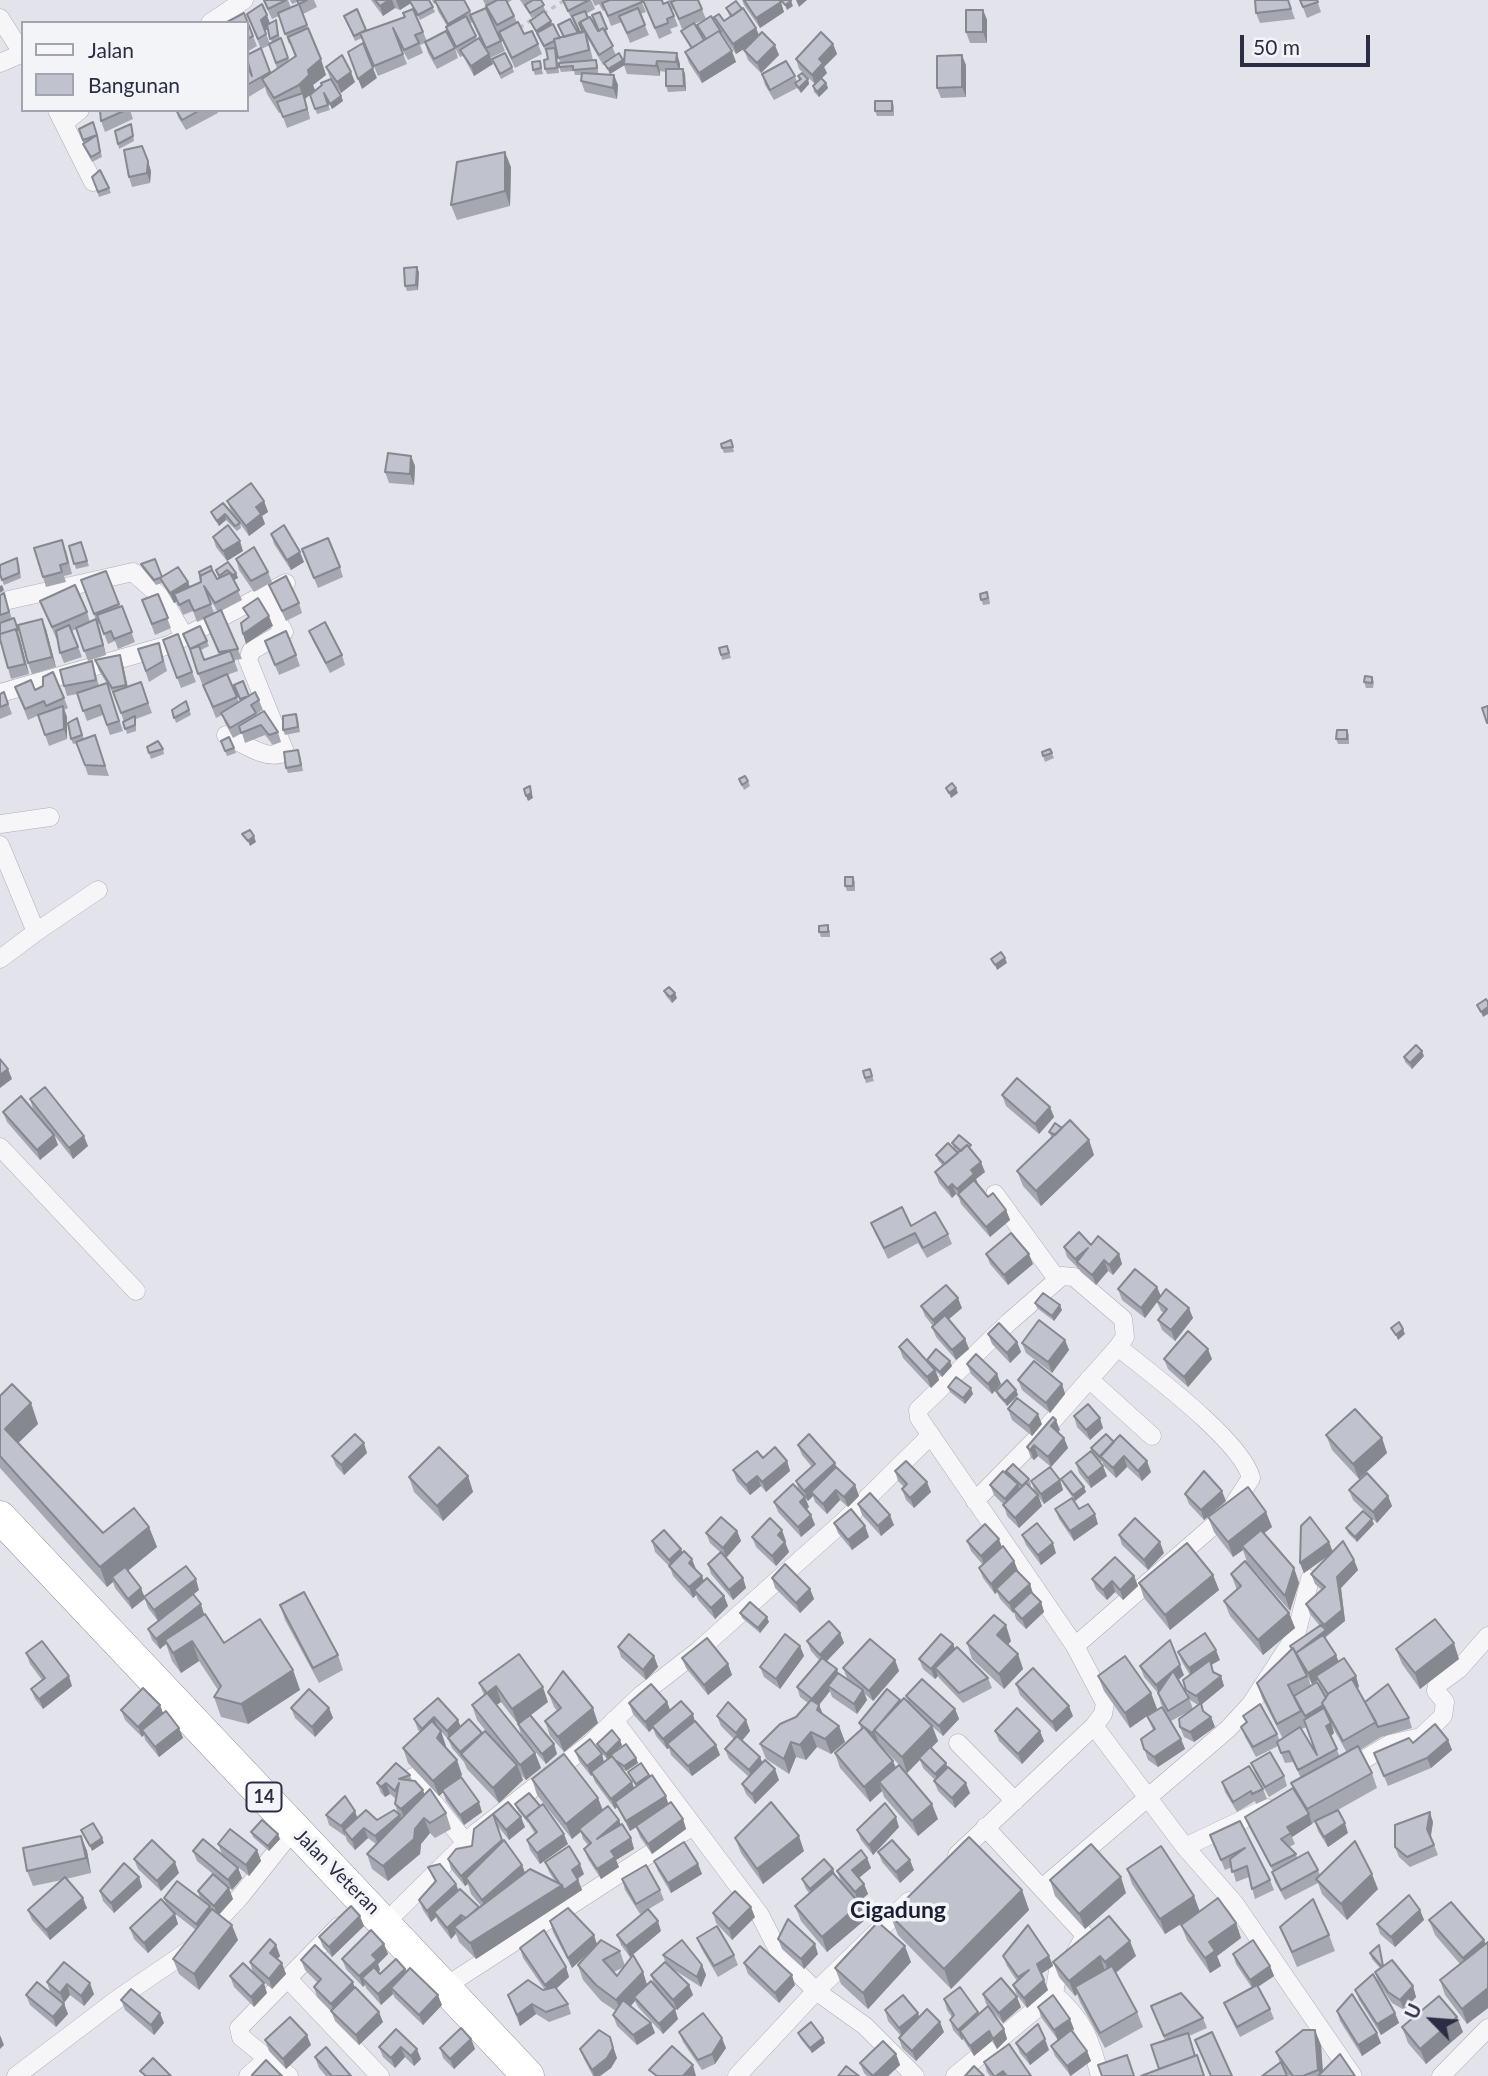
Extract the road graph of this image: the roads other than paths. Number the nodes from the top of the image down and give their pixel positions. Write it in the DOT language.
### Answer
graph roads {
  1 [pos="244,0"];
  2 [pos="0,18"];
  3 [pos="213,21"];
  4 [pos="21,51"];
  5 [pos="21,55"];
  6 [pos="0,63"];
  7 [pos="60,117"];
  8 [pos="93,182"];
  9 [pos="286,583"];
  10 [pos="262,596"];
  11 [pos="0,602"];
  12 [pos="185,637"];
  13 [pos="0,693"];
  14 [pos="226,735"];
  15 [pos="50,817"];
  16 [pos="0,824"];
  17 [pos="0,845"];
  18 [pos="98,890"];
  19 [pos="36,932"];
  20 [pos="0,959"];
  21 [pos="0,1147"];
  22 [pos="995,1194"];
  23 [pos="1057,1279"];
  24 [pos="136,1292"];
  25 [pos="1118,1347"];
  26 [pos="1089,1378"];
  27 [pos="931,1435"];
  28 [pos="1152,1436"];
  29 [pos="975,1501"];
  30 [pos="0,1517"];
  31 [pos="1310,1579"];
  32 [pos="1488,1636"];
  33 [pos="1075,1646"];
  34 [pos="614,1720"];
  35 [pos="1094,1726"];
  36 [pos="958,1743"];
  37 [pos="413,1777"];
  38 [pos="1328,1779"];
  39 [pos="1148,1796"];
  40 [pos="1015,1801"];
  41 [pos="1280,1801"];
  42 [pos="693,1826"];
  43 [pos="985,1828"];
  44 [pos="294,1829"];
  45 [pos="466,1843"];
  46 [pos="1185,1847"];
  47 [pos="946,1865"];
  48 [pos="927,1884"];
  49 [pos="1042,1888"];
  50 [pos="364,1900"];
  51 [pos="386,1922"];
  52 [pos="288,1979"];
  53 [pos="446,1986"];
  54 [pos="816,1991"];
  55 [pos="1054,1994"];
  56 [pos="1488,2028"];
  57 [pos="267,2059"];
  58 [pos="744,2074"];
  59 [pos="376,2075"];
  60 [pos="16,2076"];
  61 [pos="248,2076"];
  62 [pos="289,2076"];
  63 [pos="528,2076"];
  64 [pos="915,2076"];
  65 [pos="955,2076"];
  66 [pos="1100,2076"];
  67 [pos="1353,2076"];
  68 [pos="1441,2076"];
  1 -- 3 [label="street"];
  2 -- 4 [label="street"];
  5 -- 6 [label="street"];
  7 -- 8 [label="street"];
  9 -- 10 [label="street"];
  10 -- 12 [label="street"];
  10 -- 14 [label="street"];
  11 -- 12 [label="street"];
  12 -- 13 [label="street"];
  15 -- 16 [label="street"];
  17 -- 19 [label="street"];
  18 -- 19 [label="street"];
  19 -- 20 [label="street"];
  21 -- 24 [label="street"];
  22 -- 23 [label="street"];
  23 -- 25 [label="street"];
  23 -- 27 [label="street"];
  25 -- 26 [label="street"];
  25 -- 33 [label="street"];
  26 -- 28 [label="street"];
  26 -- 29 [label="street"];
  27 -- 29 [label="street"];
  27 -- 34 [label="street"];
  29 -- 33 [label="street"];
  30 -- 44 [label="highway, Jalan Veteran / 14"];
  31 -- 39 [label="street"];
  32 -- 38 [label="street"];
  33 -- 35 [label="street"];
  34 -- 42 [label="street"];
  34 -- 45 [label="street"];
  35 -- 39 [label="street"];
  35 -- 40 [label="street"];
  36 -- 40 [label="street"];
  37 -- 45 [label="street"];
  39 -- 46 [label="street"];
  39 -- 49 [label="street"];
  40 -- 43 [label="street"];
  41 -- 46 [label="street"];
  42 -- 53 [label="street"];
  42 -- 54 [label="street"];
  43 -- 47 [label="street"];
  43 -- 49 [label="street"];
  44 -- 50 [label="highway, Jalan Veteran / 14"];
  44 -- 60 [label="street"];
  45 -- 51 [label="street"];
  46 -- 67 [label="street"];
  48 -- 54 [label="street"];
  49 -- 55 [label="street"];
  50 -- 51 [label="highway, Jalan Veteran / 14"];
  50 -- 52 [label="street"];
  51 -- 53 [label="highway, Jalan Veteran / 14"];
  52 -- 57 [label="street"];
  52 -- 59 [label="street"];
  53 -- 63 [label="highway, Jalan Veteran / 14"];
  54 -- 58 [label="street"];
  54 -- 64 [label="street"];
  55 -- 65 [label="street"];
  55 -- 66 [label="street"];
  56 -- 68 [label="street"];
  57 -- 61 [label="street"];
  57 -- 62 [label="street"];
}
